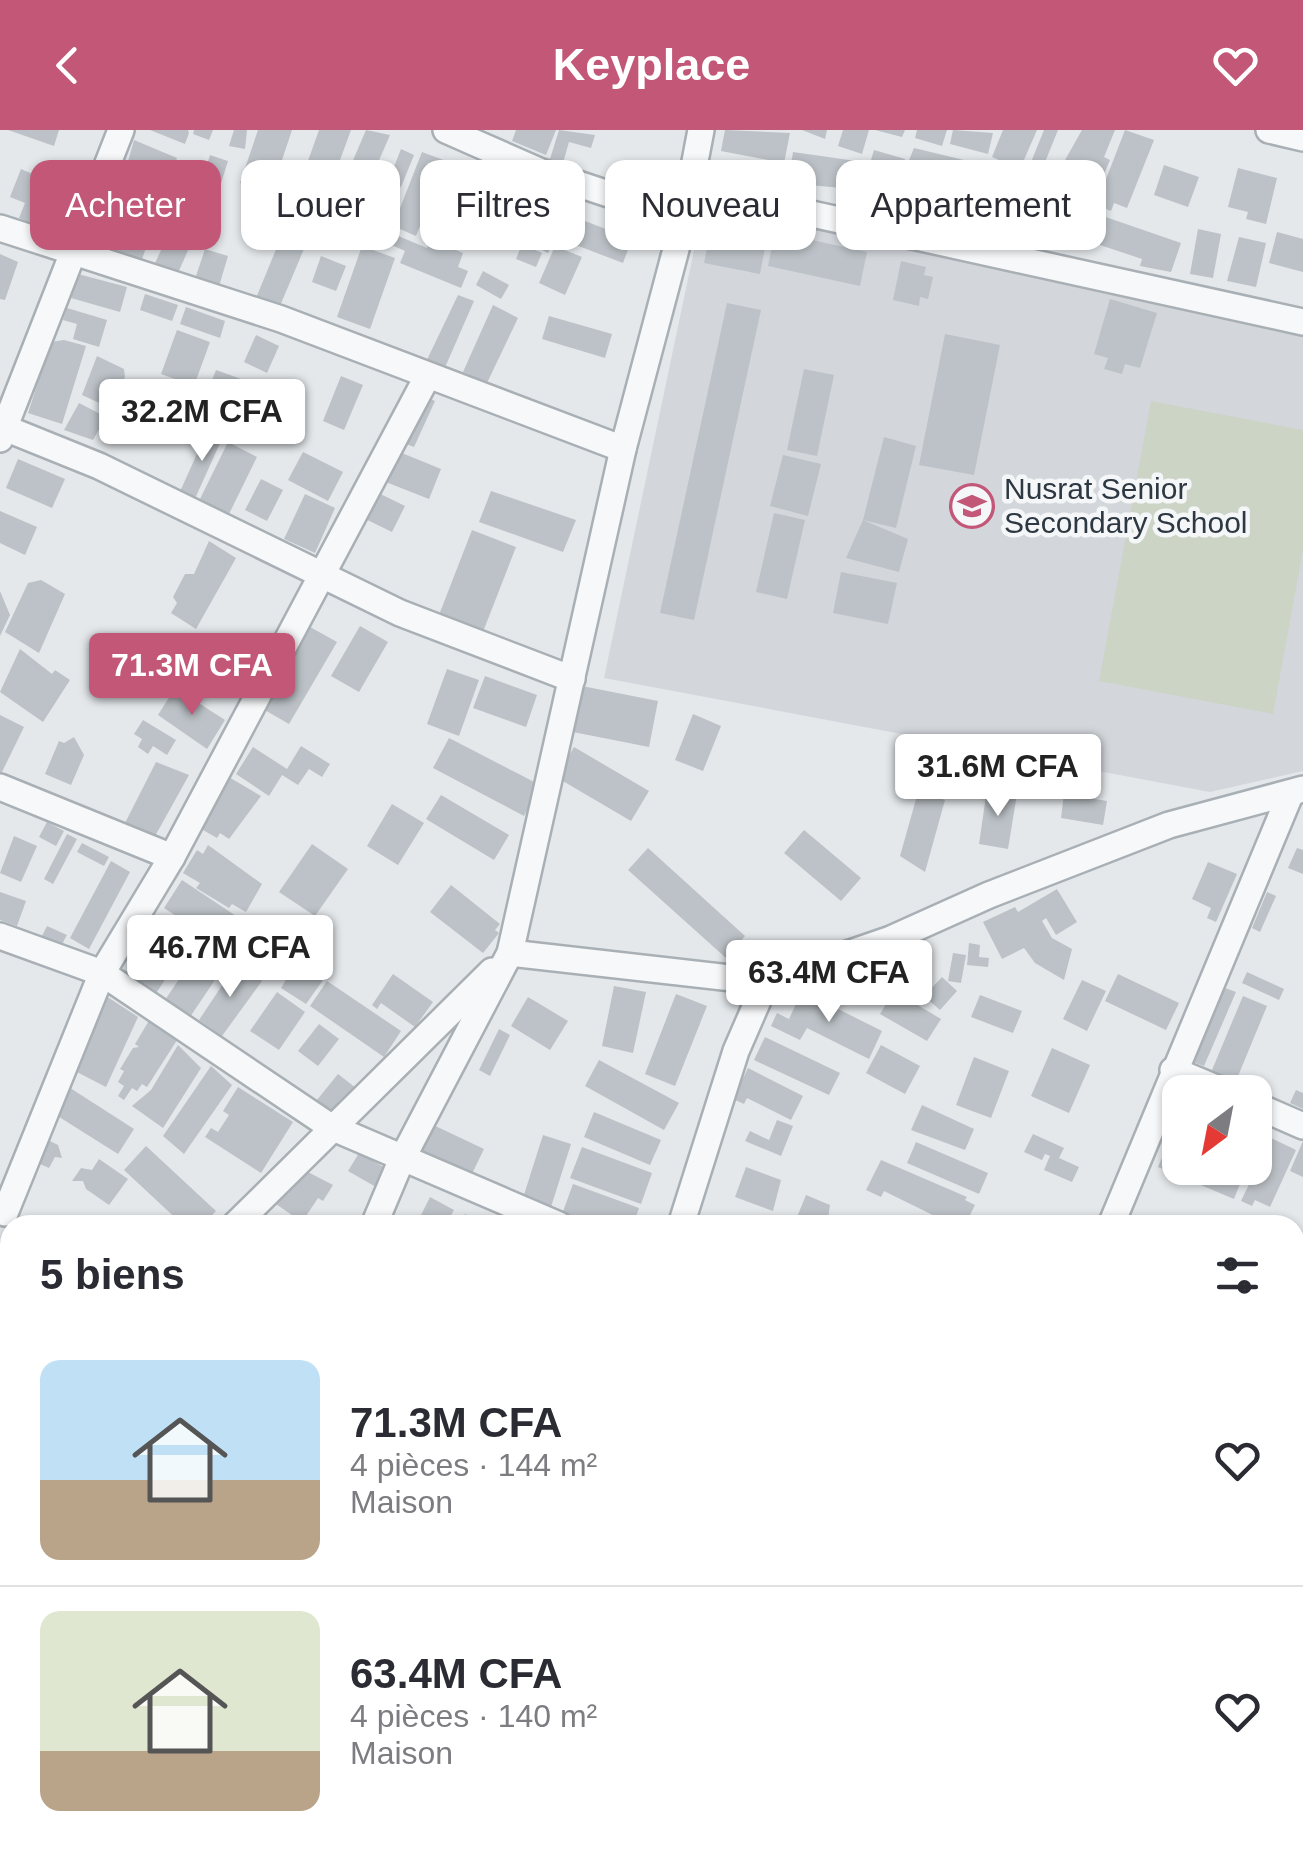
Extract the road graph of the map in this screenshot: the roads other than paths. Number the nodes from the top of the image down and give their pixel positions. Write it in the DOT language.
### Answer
graph roads {
  1 [pos="121,130"];
  2 [pos="446,130"];
  3 [pos="702,130"];
  4 [pos="1269,130"];
  5 [pos="1303,138"];
  6 [pos="695,160"];
  7 [pos="605,194"];
  8 [pos="816,216"];
  9 [pos="0,228"];
  10 [pos="676,250"];
  11 [pos="72,253"];
  12 [pos="1303,322"];
  13 [pos="427,377"];
  14 [pos="2,431"];
  15 [pos="623,449"];
  16 [pos="321,575"];
  17 [pos="572,679"];
  18 [pos="0,787"];
  19 [pos="1296,792"];
  20 [pos="172,858"];
  21 [pos="0,936"];
  22 [pos="510,953"];
  23 [pos="102,973"];
  24 [pos="766,982"];
  25 [pos="1174,1070"];
  26 [pos="1186,1075"];
  27 [pos="1272,1112"];
  28 [pos="1303,1126"];
  29 [pos="331,1128"];
  30 [pos="401,1161"];
  31 [pos="8,1215"];
  32 [pos="245,1215"];
  33 [pos="378,1215"];
  34 [pos="534,1215"];
  35 [pos="684,1215"];
  36 [pos="1115,1215"];
  1 -- 11 [label="street"];
  2 -- 7 [label="street"];
  3 -- 6 [label="street"];
  4 -- 5 [label="street"];
  8 -- 12 [label="street"];
  9 -- 11 [label="street"];
  10 -- 15 [label="street"];
  11 -- 13 [label="street"];
  11 -- 14 [label="street"];
  13 -- 15 [label="street"];
  13 -- 16 [label="street"];
  14 -- 16 [label="street"];
  15 -- 17 [label="street"];
  16 -- 17 [label="street"];
  16 -- 20 [label="street"];
  17 -- 22 [label="street"];
  18 -- 20 [label="street"];
  19 -- 24 [label="street"];
  19 -- 25 [label="street"];
  20 -- 23 [label="street"];
  21 -- 23 [label="street"];
  22 -- 24 [label="street"];
  22 -- 29 [label="street"];
  22 -- 30 [label="street"];
  23 -- 29 [label="street"];
  23 -- 31 [label="street"];
  24 -- 35 [label="street"];
  25 -- 26 [label="street"];
  25 -- 36 [label="street"];
  27 -- 28 [label="street"];
  29 -- 30 [label="street"];
  29 -- 32 [label="street"];
  30 -- 33 [label="street"];
  30 -- 34 [label="street"];
}
